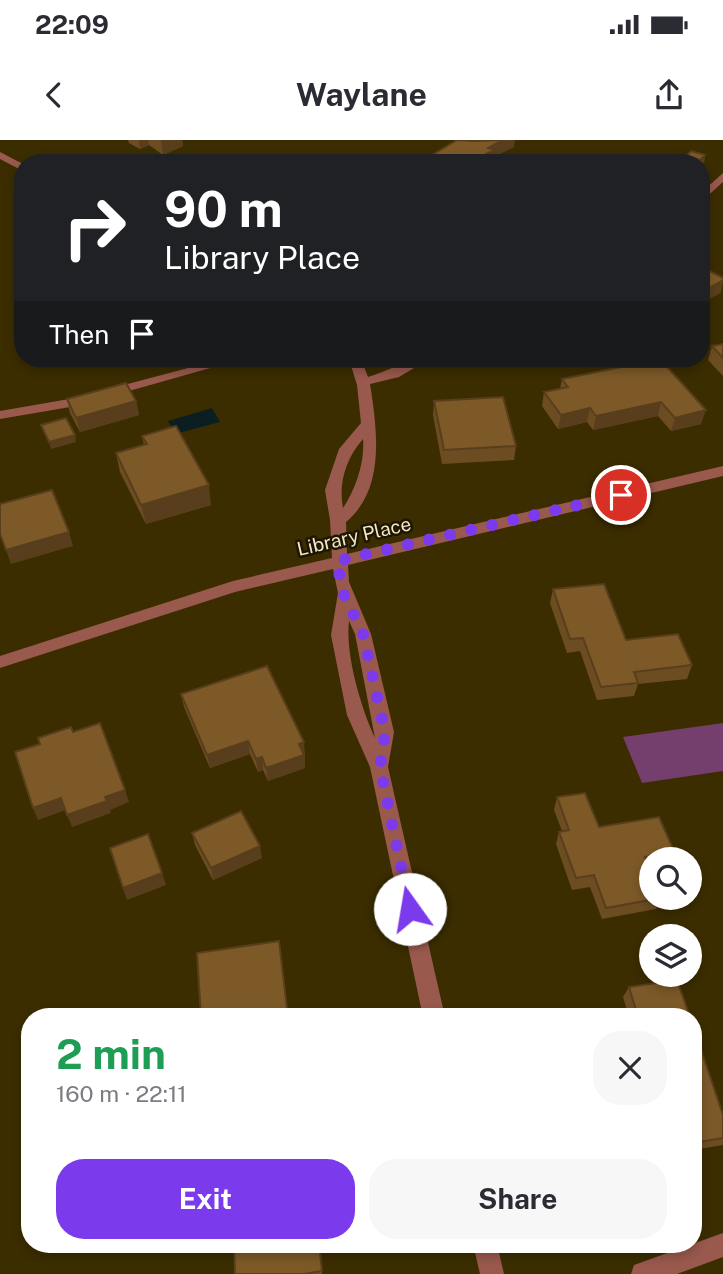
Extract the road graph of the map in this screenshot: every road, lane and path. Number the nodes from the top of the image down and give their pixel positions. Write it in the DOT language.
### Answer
graph roads {
  1 [pos="723,176"];
  2 [pos="710,190"];
  3 [pos="202,368"];
  4 [pos="358,368"];
  5 [pos="406,368"];
  6 [pos="363,382"];
  7 [pos="0,415"];
  8 [pos="366,426"];
  9 [pos="723,471"];
  10 [pos="338,520"];
  11 [pos="337,561"];
  12 [pos="344,594"];
  13 [pos="0,662"];
  14 [pos="380,767"];
  15 [pos="432,1008"];
  16 [pos="723,1245"];
  17 [pos="487,1253"];
  18 [pos="701,1253"];
  19 [pos="702,1253"];
  20 [pos="492,1274"];
  21 [pos="643,1274"];
  1 -- 2 [label="street"];
  3 -- 7 [label="street"];
  4 -- 6 [label="street"];
  5 -- 6 [label="street"];
  6 -- 8 [label="street"];
  8 -- 10 [label="street"];
  8 -- 10 [label="street"];
  9 -- 11 [label="street, Library Place"];
  10 -- 11 [label="street"];
  11 -- 12 [label="street"];
  11 -- 13 [label="street, Library Place"];
  12 -- 14 [label="street"];
  12 -- 14 [label="street"];
  14 -- 15 [label="street"];
  16 -- 19 [label="street"];
  17 -- 20 [label="street"];
  18 -- 21 [label="street"];
}
